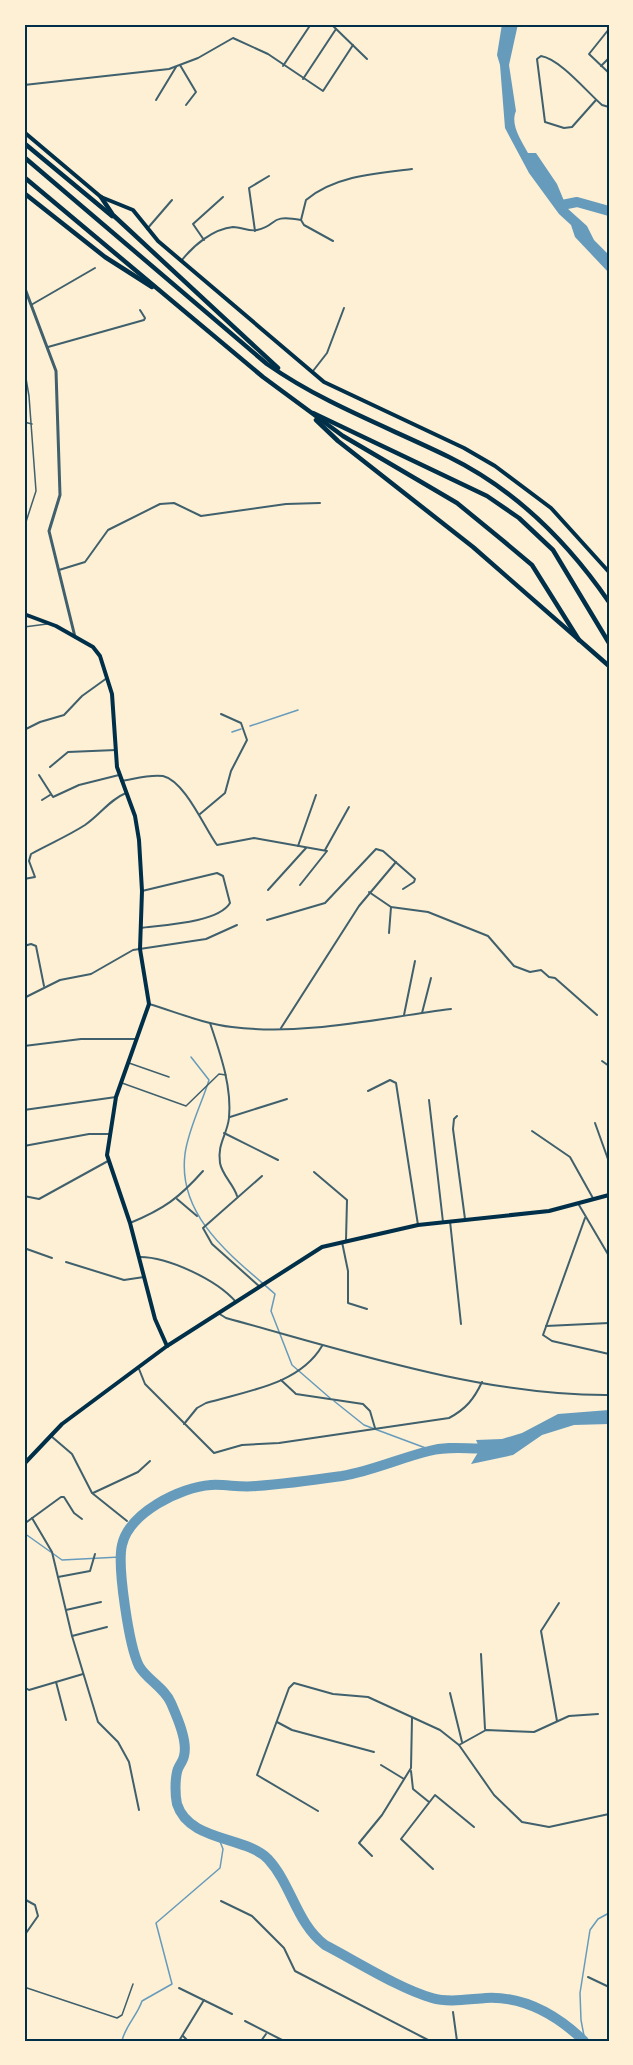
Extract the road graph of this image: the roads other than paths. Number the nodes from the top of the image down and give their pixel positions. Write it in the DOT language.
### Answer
graph roads {
  1 [pos="311,24"];
  2 [pos="331,24"];
  3 [pos="336,29"];
  4 [pos="609,30"];
  5 [pos="353,45"];
  6 [pos="609,58"];
  7 [pos="367,59"];
  8 [pos="178,66"];
  9 [pos="283,66"];
  10 [pos="601,66"];
  11 [pos="609,73"];
  12 [pos="303,80"];
  13 [pos="24,85"];
  14 [pos="156,100"];
  15 [pos="596,100"];
  16 [pos="186,105"];
  17 [pos="609,107"];
  18 [pos="24,132"];
  19 [pos="24,143"];
  20 [pos="24,157"];
  21 [pos="412,169"];
  22 [pos="269,176"];
  23 [pos="24,177"];
  24 [pos="24,193"];
  25 [pos="101,197"];
  26 [pos="223,197"];
  27 [pos="172,200"];
  28 [pos="301,220"];
  29 [pos="126,226"];
  30 [pos="147,229"];
  31 [pos="255,231"];
  32 [pos="204,240"];
  33 [pos="333,242"];
  34 [pos="181,261"];
  35 [pos="95,268"];
  36 [pos="24,286"];
  37 [pos="167,296"];
  38 [pos="31,305"];
  39 [pos="344,308"];
  40 [pos="140,310"];
  41 [pos="48,347"];
  42 [pos="24,367"];
  43 [pos="311,373"];
  44 [pos="293,382"];
  45 [pos="305,409"];
  46 [pos="24,422"];
  47 [pos="32,424"];
  48 [pos="320,503"];
  49 [pos="24,528"];
  50 [pos="58,570"];
  51 [pos="609,572"];
  52 [pos="609,602"];
  53 [pos="24,614"];
  54 [pos="48,622"];
  55 [pos="24,627"];
  56 [pos="75,637"];
  57 [pos="579,640"];
  58 [pos="609,643"];
  59 [pos="609,666"];
  60 [pos="107,678"];
  61 [pos="221,714"];
  62 [pos="24,730"];
  63 [pos="116,750"];
  64 [pos="50,767"];
  65 [pos="39,775"];
  66 [pos="119,775"];
  67 [pos="121,782"];
  68 [pos="126,793"];
  69 [pos="316,795"];
  70 [pos="51,796"];
  71 [pos="42,800"];
  72 [pos="349,807"];
  73 [pos="200,814"];
  74 [pos="298,847"];
  75 [pos="306,848"];
  76 [pos="326,851"];
  77 [pos="396,862"];
  78 [pos="24,879"];
  79 [pos="300,885"];
  80 [pos="403,889"];
  81 [pos="268,890"];
  82 [pos="142,891"];
  83 [pos="369,892"];
  84 [pos="391,907"];
  85 [pos="267,920"];
  86 [pos="237,925"];
  87 [pos="140,928"];
  88 [pos="389,933"];
  89 [pos="24,946"];
  90 [pos="140,949"];
  91 [pos="415,961"];
  92 [pos="431,978"];
  93 [pos="44,986"];
  94 [pos="24,998"];
  95 [pos="149,1004"];
  96 [pos="451,1009"];
  97 [pos="422,1013"];
  98 [pos="404,1015"];
  99 [pos="597,1015"];
  100 [pos="210,1023"];
  101 [pos="281,1028"];
  102 [pos="136,1039"];
  103 [pos="24,1046"];
  104 [pos="602,1061"];
  105 [pos="129,1062"];
  106 [pos="609,1066"];
  107 [pos="226,1075"];
  108 [pos="169,1077"];
  109 [pos="122,1083"];
  110 [pos="368,1092"];
  111 [pos="116,1098"];
  112 [pos="287,1099"];
  113 [pos="429,1100"];
  114 [pos="24,1110"];
  115 [pos="457,1116"];
  116 [pos="229,1117"];
  117 [pos="595,1123"];
  118 [pos="532,1131"];
  119 [pos="224,1133"];
  120 [pos="109,1134"];
  121 [pos="24,1146"];
  122 [pos="278,1160"];
  123 [pos="108,1161"];
  124 [pos="609,1162"];
  125 [pos="203,1170"];
  126 [pos="314,1172"];
  127 [pos="262,1176"];
  128 [pos="609,1195"];
  129 [pos="24,1196"];
  130 [pos="237,1196"];
  131 [pos="177,1199"];
  132 [pos="594,1200"];
  133 [pos="579,1205"];
  134 [pos="197,1216"];
  135 [pos="585,1218"];
  136 [pos="465,1219"];
  137 [pos="450,1221"];
  138 [pos="443,1222"];
  139 [pos="130,1223"];
  140 [pos="418,1225"];
  141 [pos="344,1241"];
  142 [pos="24,1248"];
  143 [pos="609,1256"];
  144 [pos="138,1257"];
  145 [pos="52,1258"];
  146 [pos="66,1262"];
  147 [pos="144,1277"];
  148 [pos="261,1287"];
  149 [pos="236,1302"];
  150 [pos="366,1309"];
  151 [pos="218,1313"];
  152 [pos="609,1323"];
  153 [pos="461,1324"];
  154 [pos="546,1326"];
  155 [pos="167,1346"];
  156 [pos="322,1346"];
  157 [pos="609,1354"];
  158 [pos="139,1369"];
  159 [pos="281,1380"];
  160 [pos="482,1382"];
  161 [pos="609,1395"];
  162 [pos="184,1424"];
  163 [pos="375,1428"];
  164 [pos="51,1436"];
  165 [pos="150,1461"];
  166 [pos="24,1464"];
  167 [pos="93,1493"];
  168 [pos="32,1518"];
  169 [pos="82,1519"];
  170 [pos="128,1521"];
  171 [pos="24,1524"];
  172 [pos="95,1554"];
  173 [pos="58,1577"];
  174 [pos="101,1602"];
  175 [pos="559,1603"];
  176 [pos="66,1610"];
  177 [pos="107,1627"];
  178 [pos="72,1636"];
  179 [pos="480,1654"];
  180 [pos="83,1674"];
  181 [pos="56,1682"];
  182 [pos="24,1687"];
  183 [pos="450,1693"];
  184 [pos="598,1714"];
  185 [pos="412,1718"];
  186 [pos="66,1720"];
  187 [pos="277,1722"];
  188 [pos="557,1722"];
  189 [pos="486,1731"];
  190 [pos="462,1742"];
  191 [pos="459,1745"];
  192 [pos="374,1752"];
  193 [pos="381,1765"];
  194 [pos="411,1768"];
  195 [pos="405,1779"];
  196 [pos="429,1802"];
  197 [pos="140,1810"];
  198 [pos="318,1811"];
  199 [pos="609,1814"];
  200 [pos="474,1827"];
  201 [pos="372,1856"];
  202 [pos="433,1869"];
  203 [pos="24,1899"];
  204 [pos="221,1900"];
  205 [pos="24,1936"];
  206 [pos="588,1977"];
  207 [pos="133,1984"];
  208 [pos="609,1987"];
  209 [pos="24,1988"];
  210 [pos="178,1988"];
  211 [pos="204,2000"];
  212 [pos="453,2012"];
  213 [pos="232,2014"];
  214 [pos="245,2021"];
  215 [pos="267,2033"];
  216 [pos="183,2036"];
  217 [pos="179,2041"];
  218 [pos="188,2041"];
  219 [pos="261,2041"];
  220 [pos="284,2041"];
  221 [pos="430,2041"];
  222 [pos="457,2041"];
  1 -- 9 [label="street"];
  2 -- 3 [label="street"];
  3 -- 5 [label="street"];
  3 -- 12 [label="street"];
  4 -- 10 [label="street"];
  5 -- 7 [label="street"];
  5 -- 12 [label="street"];
  6 -- 10 [label="street"];
  8 -- 9 [label="street"];
  8 -- 13 [label="street"];
  8 -- 14 [label="street"];
  8 -- 16 [label="street"];
  9 -- 12 [label="street"];
  10 -- 11 [label="street"];
  15 -- 15 [label="street"];
  15 -- 17 [label="street"];
  18 -- 25 [label="main road"];
  19 -- 29 [label="highway"];
  20 -- 44 [label="highway"];
  21 -- 28 [label="street"];
  22 -- 31 [label="street"];
  23 -- 37 [label="highway"];
  24 -- 37 [label="highway"];
  25 -- 29 [label="highway"];
  25 -- 30 [label="main road"];
  26 -- 32 [label="street"];
  27 -- 30 [label="street"];
  28 -- 31 [label="street"];
  28 -- 33 [label="street"];
  29 -- 44 [label="highway"];
  30 -- 34 [label="main road"];
  31 -- 32 [label="street"];
  32 -- 34 [label="street"];
  34 -- 43 [label="main road"];
  35 -- 38 [label="street"];
  36 -- 38 [label="street"];
  37 -- 45 [label="highway"];
  38 -- 41 [label="street"];
  39 -- 43 [label="street"];
  40 -- 41 [label="street"];
  41 -- 50 [label="street"];
  42 -- 47 [label="street"];
  43 -- 51 [label="main road"];
  44 -- 52 [label="highway"];
  45 -- 57 [label="highway"];
  45 -- 57 [label="highway"];
  45 -- 58 [label="highway"];
  46 -- 47 [label="street"];
  47 -- 49 [label="street"];
  48 -- 50 [label="street"];
  50 -- 56 [label="street"];
  53 -- 54 [label="main road"];
  54 -- 55 [label="street"];
  54 -- 56 [label="main road"];
  56 -- 60 [label="main road"];
  57 -- 59 [label="highway"];
  60 -- 62 [label="street"];
  60 -- 63 [label="main road"];
  61 -- 73 [label="street"];
  63 -- 64 [label="street"];
  63 -- 66 [label="main road"];
  65 -- 70 [label="street"];
  66 -- 67 [label="main road"];
  66 -- 70 [label="street"];
  67 -- 68 [label="main road"];
  67 -- 73 [label="street"];
  68 -- 78 [label="street"];
  68 -- 82 [label="main road"];
  69 -- 74 [label="street"];
  70 -- 71 [label="street"];
  72 -- 76 [label="street"];
  73 -- 74 [label="street"];
  74 -- 75 [label="street"];
  75 -- 76 [label="street"];
  75 -- 81 [label="street"];
  76 -- 79 [label="street"];
  77 -- 80 [label="street"];
  77 -- 83 [label="street"];
  77 -- 85 [label="street"];
  82 -- 87 [label="main road"];
  82 -- 87 [label="street"];
  83 -- 84 [label="street"];
  83 -- 101 [label="street"];
  84 -- 88 [label="street"];
  84 -- 99 [label="street"];
  86 -- 90 [label="street"];
  87 -- 90 [label="main road"];
  89 -- 93 [label="street"];
  90 -- 93 [label="street"];
  90 -- 95 [label="main road"];
  91 -- 98 [label="street"];
  92 -- 97 [label="street"];
  93 -- 94 [label="street"];
  95 -- 100 [label="street"];
  95 -- 102 [label="main road"];
  96 -- 97 [label="street"];
  97 -- 98 [label="street"];
  98 -- 101 [label="street"];
  100 -- 101 [label="street"];
  100 -- 107 [label="street"];
  102 -- 103 [label="street"];
  102 -- 105 [label="main road"];
  104 -- 106 [label="street"];
  105 -- 108 [label="street"];
  105 -- 109 [label="main road"];
  107 -- 109 [label="street"];
  107 -- 116 [label="street"];
  109 -- 111 [label="main road"];
  110 -- 140 [label="street"];
  111 -- 114 [label="street"];
  111 -- 120 [label="main road"];
  112 -- 116 [label="street"];
  113 -- 138 [label="street"];
  115 -- 136 [label="street"];
  116 -- 119 [label="street"];
  117 -- 124 [label="street"];
  118 -- 132 [label="street"];
  119 -- 122 [label="street"];
  119 -- 130 [label="street"];
  120 -- 121 [label="street"];
  120 -- 123 [label="main road"];
  123 -- 129 [label="street"];
  123 -- 139 [label="main road"];
  125 -- 131 [label="street"];
  126 -- 141 [label="street"];
  127 -- 130 [label="street"];
  128 -- 132 [label="main road"];
  130 -- 148 [label="street"];
  131 -- 134 [label="street"];
  131 -- 139 [label="street"];
  132 -- 133 [label="main road"];
  133 -- 135 [label="street"];
  133 -- 136 [label="main road"];
  135 -- 143 [label="street"];
  135 -- 154 [label="street"];
  136 -- 137 [label="main road"];
  137 -- 138 [label="main road"];
  137 -- 153 [label="street"];
  138 -- 140 [label="main road"];
  139 -- 144 [label="main road"];
  140 -- 141 [label="main road"];
  141 -- 148 [label="main road"];
  141 -- 150 [label="street"];
  142 -- 145 [label="street"];
  144 -- 147 [label="main road"];
  144 -- 149 [label="street"];
  146 -- 147 [label="street"];
  147 -- 155 [label="main road"];
  148 -- 149 [label="main road"];
  149 -- 151 [label="main road"];
  151 -- 155 [label="main road"];
  151 -- 156 [label="street"];
  152 -- 154 [label="street"];
  154 -- 157 [label="street"];
  155 -- 158 [label="main road"];
  156 -- 159 [label="street"];
  156 -- 160 [label="street"];
  158 -- 162 [label="street"];
  158 -- 164 [label="main road"];
  159 -- 162 [label="street"];
  159 -- 163 [label="street"];
  160 -- 161 [label="street"];
  160 -- 163 [label="street"];
  162 -- 163 [label="street"];
  164 -- 166 [label="main road"];
  164 -- 167 [label="street"];
  165 -- 167 [label="street"];
  167 -- 170 [label="street"];
  168 -- 169 [label="street"];
  168 -- 171 [label="street"];
  168 -- 173 [label="street"];
  172 -- 173 [label="street"];
  173 -- 176 [label="street"];
  174 -- 176 [label="street"];
  175 -- 188 [label="street"];
  176 -- 178 [label="street"];
  177 -- 178 [label="street"];
  178 -- 180 [label="street"];
  179 -- 189 [label="street"];
  180 -- 181 [label="street"];
  180 -- 197 [label="street"];
  181 -- 182 [label="street"];
  181 -- 186 [label="street"];
  183 -- 190 [label="street"];
  184 -- 188 [label="street"];
  185 -- 187 [label="street"];
  185 -- 191 [label="street"];
  185 -- 194 [label="street"];
  187 -- 192 [label="street"];
  187 -- 198 [label="street"];
  188 -- 189 [label="street"];
  189 -- 190 [label="street"];
  190 -- 191 [label="street"];
  191 -- 199 [label="street"];
  193 -- 195 [label="street"];
  194 -- 195 [label="street"];
  194 -- 196 [label="street"];
  195 -- 201 [label="street"];
  196 -- 200 [label="street"];
  196 -- 202 [label="street"];
  203 -- 205 [label="street"];
  204 -- 221 [label="street"];
  206 -- 208 [label="street"];
  207 -- 209 [label="street"];
  210 -- 211 [label="street"];
  211 -- 213 [label="street"];
  211 -- 216 [label="street"];
  212 -- 222 [label="street"];
  214 -- 215 [label="street"];
  215 -- 219 [label="street"];
  215 -- 220 [label="street"];
  216 -- 217 [label="street"];
  216 -- 218 [label="street"];
}
